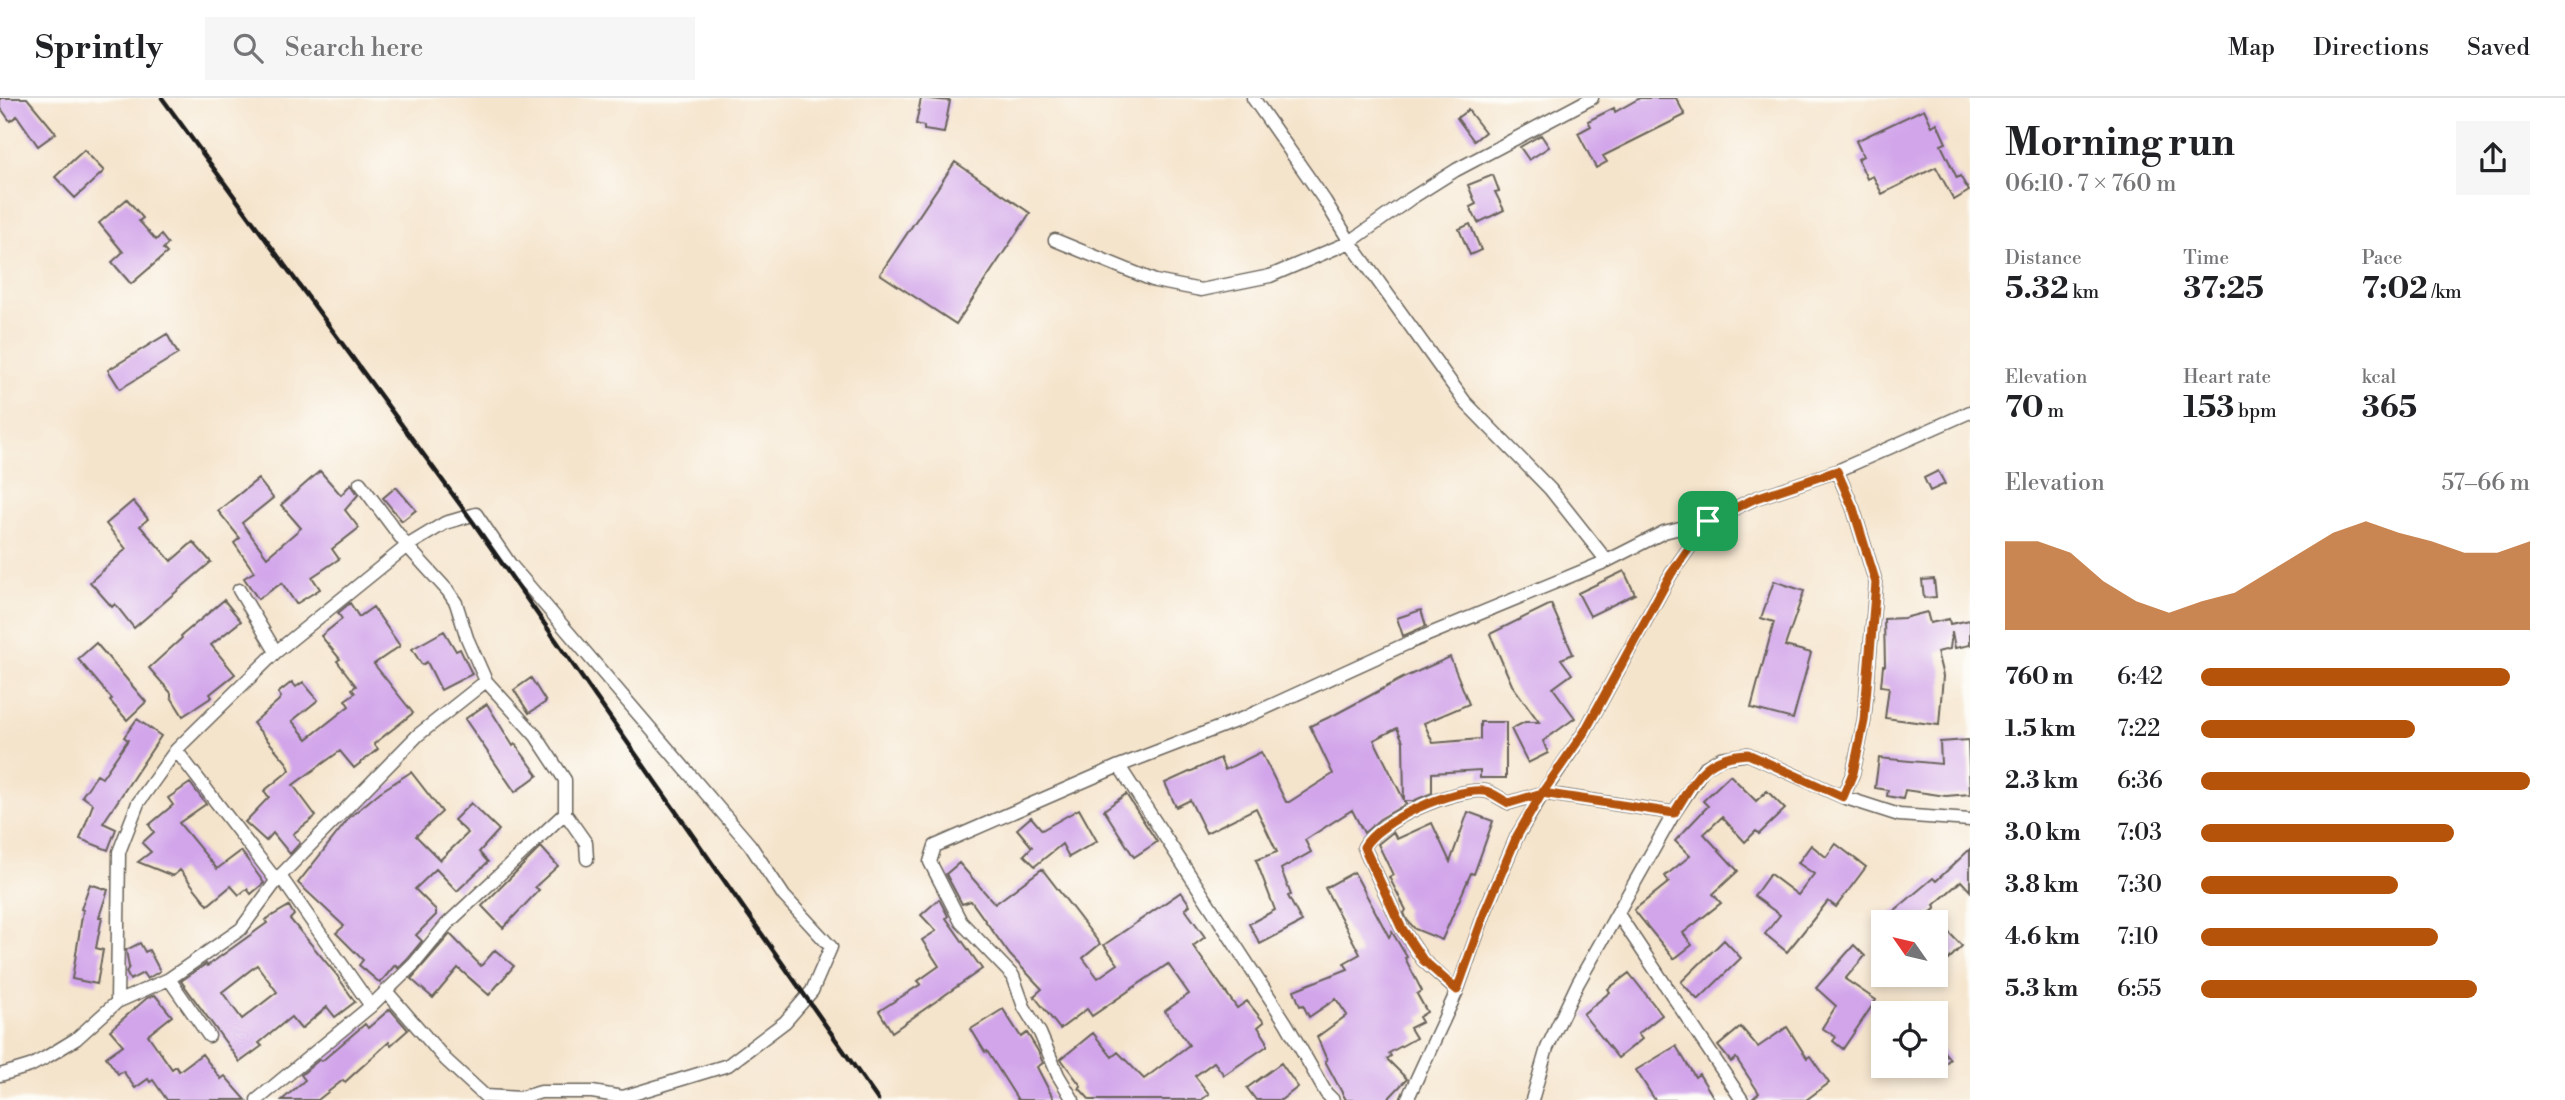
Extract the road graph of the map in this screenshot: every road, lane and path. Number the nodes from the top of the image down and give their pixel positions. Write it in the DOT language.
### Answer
graph roads {
  1 [pos="1252,98"];
  2 [pos="1592,98"];
  3 [pos="1055,240"];
  4 [pos="1350,242"];
  5 [pos="1970,412"];
  6 [pos="1837,471"];
  7 [pos="360,483"];
  8 [pos="1708,521"];
  9 [pos="407,546"];
  10 [pos="1608,561"];
  11 [pos="239,590"];
  12 [pos="276,652"];
  13 [pos="486,681"];
  14 [pos="176,751"];
  15 [pos="1119,766"];
  16 [pos="1542,793"];
  17 [pos="1843,797"];
  18 [pos="565,813"];
  19 [pos="1674,813"];
  20 [pos="1970,820"];
  21 [pos="587,859"];
  22 [pos="278,878"];
  23 [pos="1618,914"];
  24 [pos="169,979"];
  25 [pos="1457,990"];
  26 [pos="387,991"];
  27 [pos="117,1002"];
  28 [pos="371,1006"];
  29 [pos="209,1036"];
  30 [pos="0,1075"];
  31 [pos="257,1100"];
  32 [pos="1073,1100"];
  33 [pos="1333,1100"];
  34 [pos="1407,1100"];
  35 [pos="1532,1100"];
  36 [pos="1742,1100"];
  1 -- 4 [label="street"];
  2 -- 4 [label="street"];
  3 -- 4 [label="street"];
  4 -- 10 [label="street"];
  5 -- 6 [label="street"];
  6 -- 8 [label="street"];
  6 -- 17 [label="street"];
  7 -- 9 [label="street"];
  8 -- 10 [label="street"];
  8 -- 16 [label="street"];
  9 -- 12 [label="street"];
  9 -- 13 [label="street"];
  9 -- 26 [label="street"];
  10 -- 15 [label="street"];
  11 -- 12 [label="street"];
  12 -- 14 [label="street"];
  13 -- 18 [label="street"];
  13 -- 22 [label="street"];
  14 -- 22 [label="street"];
  14 -- 27 [label="street"];
  15 -- 32 [label="street"];
  15 -- 33 [label="street"];
  16 -- 19 [label="street"];
  16 -- 25 [label="street"];
  16 -- 25 [label="street"];
  17 -- 19 [label="street"];
  17 -- 20 [label="street"];
  18 -- 21 [label="street"];
  18 -- 26 [label="street"];
  19 -- 23 [label="street"];
  22 -- 24 [label="street"];
  22 -- 28 [label="street"];
  23 -- 35 [label="street"];
  23 -- 36 [label="street"];
  24 -- 27 [label="street"];
  24 -- 29 [label="street"];
  25 -- 34 [label="street"];
  26 -- 28 [label="street"];
  27 -- 30 [label="street"];
  28 -- 31 [label="street"];
}
